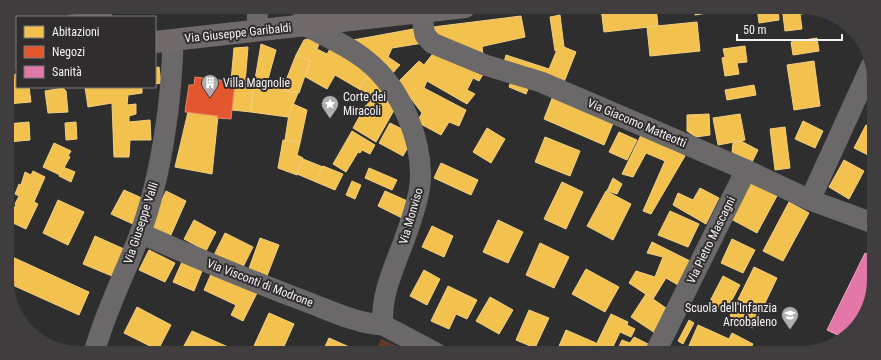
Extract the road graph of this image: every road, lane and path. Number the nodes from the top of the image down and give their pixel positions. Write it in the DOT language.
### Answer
graph roads {
  1 [pos="257,14"];
  2 [pos="302,14"];
  3 [pos="421,14"];
  4 [pos="258,30"];
  5 [pos="164,41"];
  6 [pos="867,77"];
  7 [pos="746,170"];
  8 [pos="810,200"];
  9 [pos="867,221"];
  10 [pos="140,233"];
  11 [pos="383,325"];
  12 [pos="97,346"];
  13 [pos="423,346"];
  14 [pos="658,346"];
  1 -- 4 [label="street"];
  2 -- 4 [label="main road, Via Giuseppe Garibaldi"];
  2 -- 11 [label="street, Via Monviso"];
  3 -- 7 [label="street, Via Giacomo Matteotti"];
  4 -- 5 [label="main road, Via Giuseppe Garibaldi"];
  5 -- 10 [label="street, Via Giuseppe Valli"];
  6 -- 8 [label="street"];
  7 -- 8 [label="street, Via Giacomo Matteotti"];
  7 -- 14 [label="street, Via Pietro Mascagni"];
  8 -- 9 [label="street, Via Giacomo Matteotti"];
  10 -- 11 [label="street, Via Visconti di Modrone"];
  10 -- 12 [label="street, Via Giuseppe Valli"];
  11 -- 13 [label="street"];
}
